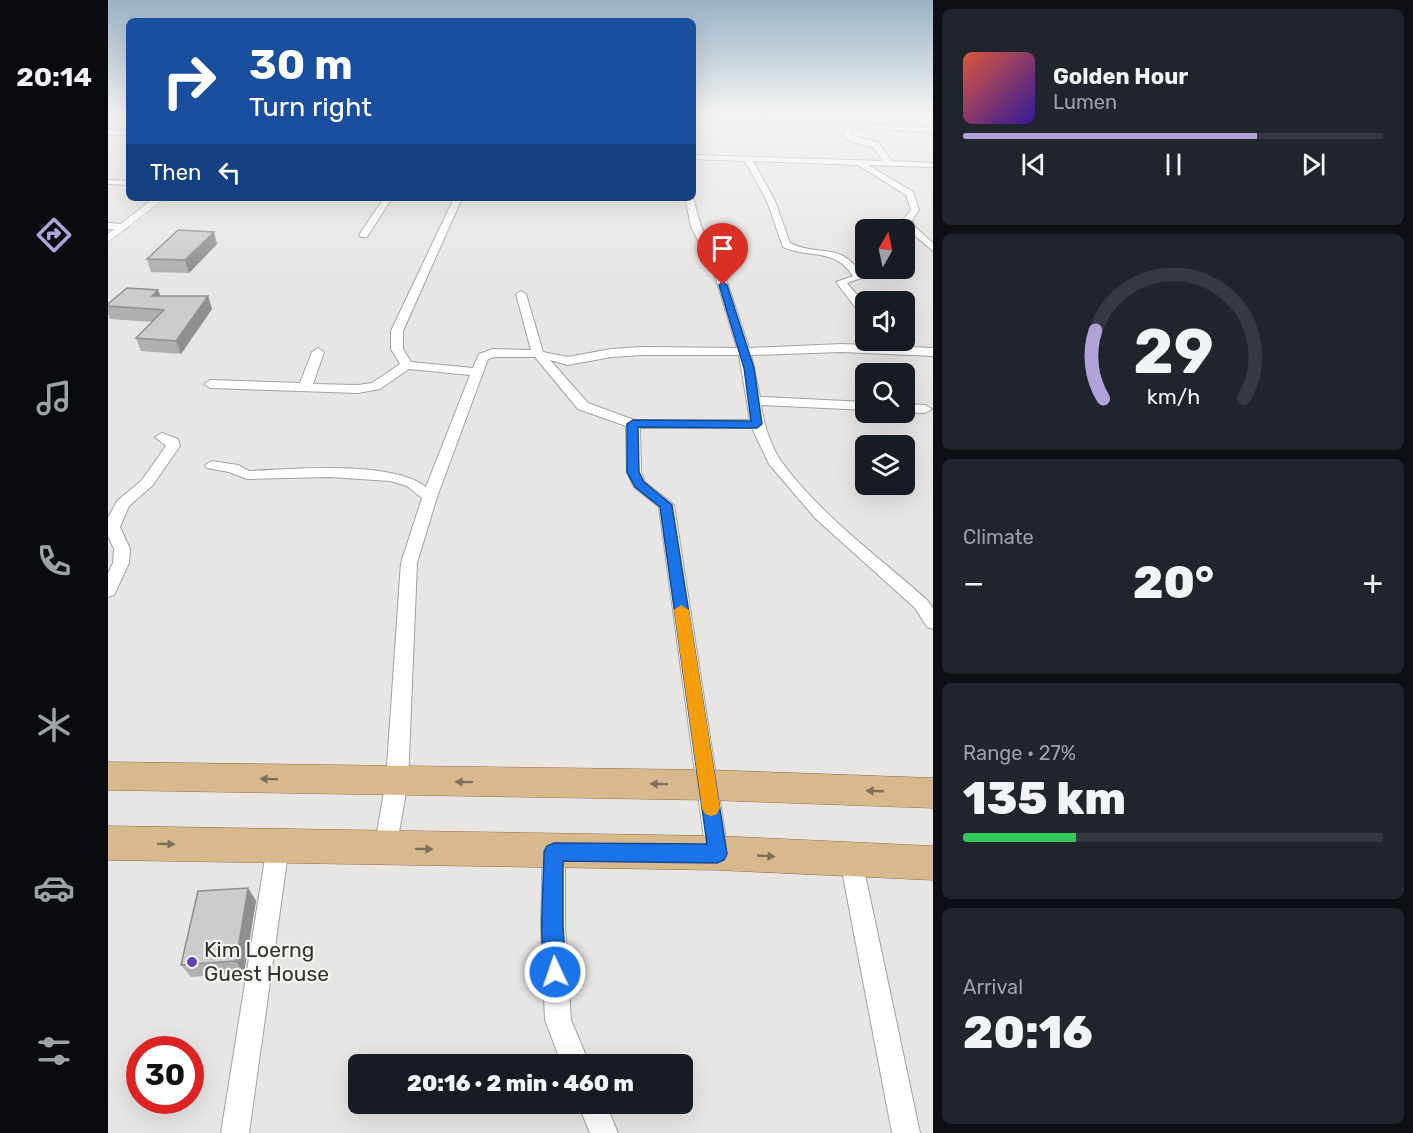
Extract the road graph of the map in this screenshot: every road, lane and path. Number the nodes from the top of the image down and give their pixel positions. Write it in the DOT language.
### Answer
graph roads {
  1 [pos="751,166"];
  2 [pos="864,166"];
  3 [pos="108,182"];
  4 [pos="126,183"];
  5 [pos="156,201"];
  6 [pos="386,201"];
  7 [pos="457,201"];
  8 [pos="690,201"];
  9 [pos="108,226"];
  10 [pos="123,227"];
  11 [pos="364,235"];
  12 [pos="108,239"];
  13 [pos="929,241"];
  14 [pos="933,248"];
  15 [pos="521,294"];
  16 [pos="855,298"];
  17 [pos="855,347"];
  18 [pos="915,349"];
  19 [pos="318,352"];
  20 [pos="744,352"];
  21 [pos="933,352"];
  22 [pos="538,354"];
  23 [pos="406,365"];
  24 [pos="478,372"];
  25 [pos="210,384"];
  26 [pos="305,388"];
  27 [pos="754,401"];
  28 [pos="855,406"];
  29 [pos="915,409"];
  30 [pos="925,409"];
  31 [pos="633,424"];
  32 [pos="757,424"];
  33 [pos="162,437"];
  34 [pos="212,465"];
  35 [pos="430,498"];
  36 [pos="108,591"];
  37 [pos="933,622"];
  38 [pos="108,776"];
  39 [pos="397,781"];
  40 [pos="708,785"];
  41 [pos="933,793"];
  42 [pos="108,843"];
  43 [pos="278,846"];
  44 [pos="385,849"];
  45 [pos="554,852"];
  46 [pos="717,854"];
  47 [pos="851,860"];
  48 [pos="933,863"];
  49 [pos="572,1054"];
  50 [pos="596,1114"];
  51 [pos="235,1133"];
  52 [pos="604,1133"];
  53 [pos="906,1133"];
  1 -- 16 [label="street"];
  2 -- 13 [label="street"];
  3 -- 4 [label="street"];
  5 -- 10 [label="street"];
  6 -- 11 [label="street"];
  7 -- 23 [label="street"];
  8 -- 20 [label="street"];
  9 -- 10 [label="street"];
  10 -- 12 [label="street"];
  13 -- 14 [label="street"];
  15 -- 22 [label="street"];
  17 -- 20 [label="street"];
  18 -- 21 [label="street"];
  19 -- 26 [label="street"];
  20 -- 22 [label="street"];
  20 -- 27 [label="street"];
  22 -- 24 [label="street"];
  22 -- 31 [label="street"];
  23 -- 24 [label="street"];
  23 -- 26 [label="street"];
  24 -- 35 [label="street"];
  25 -- 26 [label="street"];
  27 -- 28 [label="street"];
  27 -- 32 [label="street"];
  29 -- 30 [label="street"];
  31 -- 32 [label="street"];
  31 -- 40 [label="street"];
  32 -- 37 [label="street"];
  33 -- 36 [label="street"];
  34 -- 35 [label="street"];
  35 -- 39 [label="street"];
  39 -- 38 [label="main road, one-way"];
  40 -- 39 [label="main road, one-way"];
  39 -- 44 [label="street"];
  41 -- 40 [label="main road, one-way"];
  40 -- 46 [label="street"];
  42 -- 43 [label="main road, one-way"];
  43 -- 44 [label="main road"];
  43 -- 51 [label="street"];
  44 -- 45 [label="main road, one-way"];
  45 -- 46 [label="main road"];
  45 -- 49 [label="street"];
  46 -- 47 [label="main road, one-way"];
  47 -- 48 [label="main road"];
  47 -- 53 [label="street"];
  50 -- 52 [label="street"];
}
